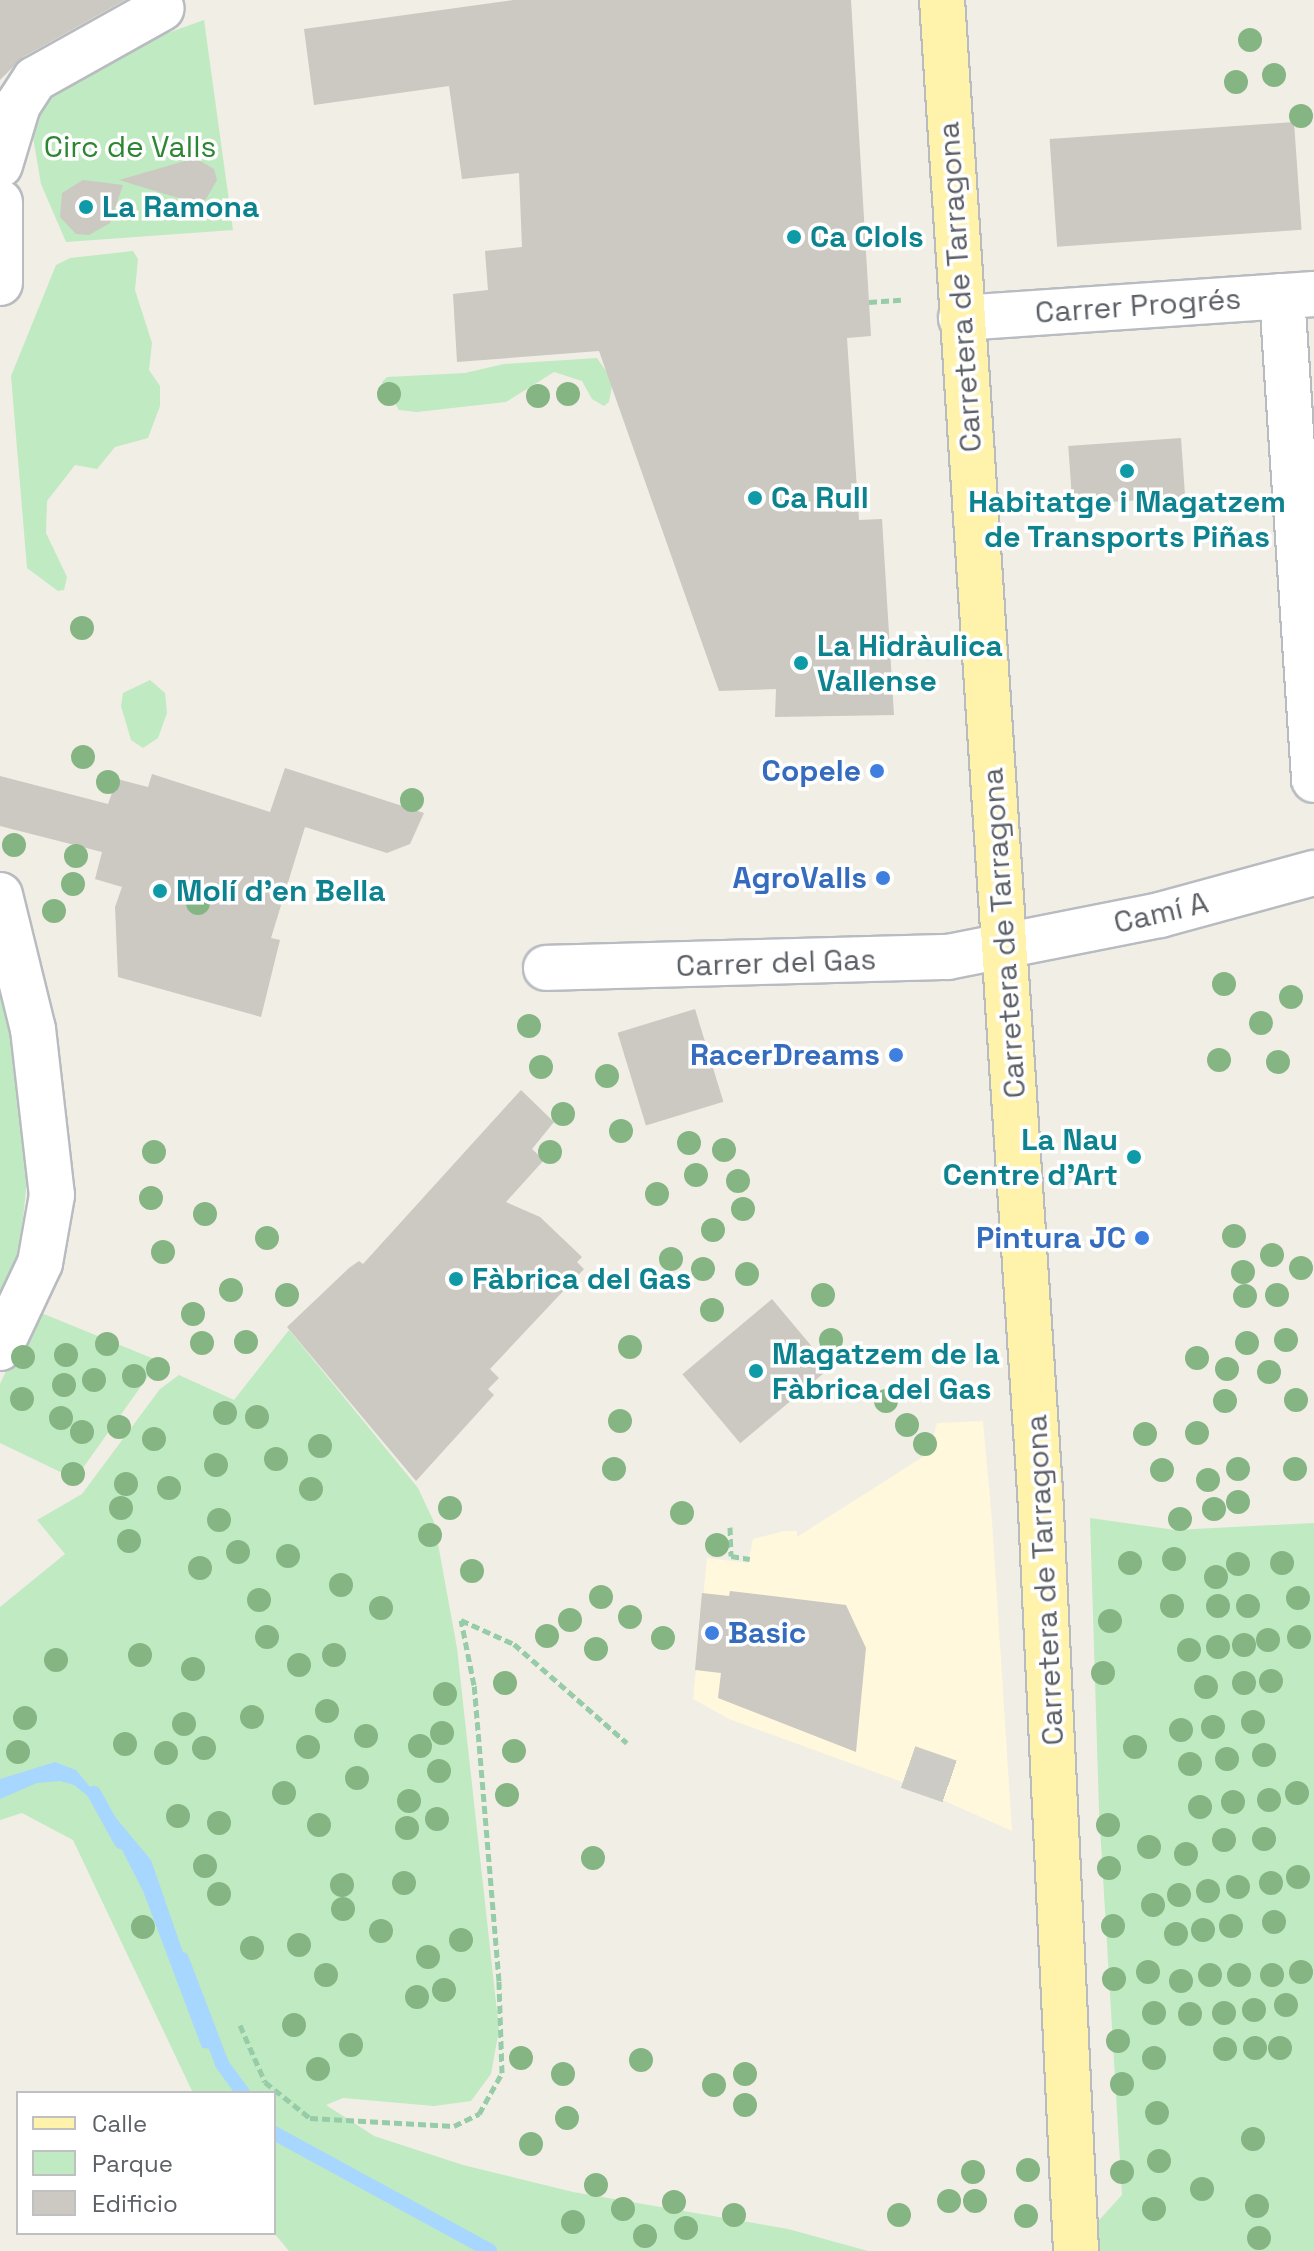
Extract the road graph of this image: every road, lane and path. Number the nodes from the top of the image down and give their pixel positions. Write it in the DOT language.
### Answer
graph roads {
  1 [pos="942,0"];
  2 [pos="152,22"];
  3 [pos="0,165"];
  4 [pos="0,202"];
  5 [pos="0,283"];
  6 [pos="1298,295"];
  7 [pos="901,300"];
  8 [pos="869,302"];
  9 [pos="961,318"];
  10 [pos="1314,780"];
  11 [pos="1314,873"];
  12 [pos="0,895"];
  13 [pos="1005,947"];
  14 [pos="546,968"];
  15 [pos="0,1348"];
  16 [pos="730,1527"];
  17 [pos="750,1559"];
  18 [pos="627,1743"];
  19 [pos="240,2025"];
  20 [pos="1076,2251"];
  1 -- 9 [label="main road, Carretera de Tarragona"];
  2 -- 3 [label="street"];
  4 -- 5 [label="street"];
  6 -- 9 [label="street, Carrer Progrés"];
  6 -- 10 [label="street"];
  7 -- 8 [label="path"];
  9 -- 13 [label="main road, Carretera de Tarragona"];
  11 -- 13 [label="street, Camí A"];
  12 -- 15 [label="street"];
  13 -- 14 [label="street, Carrer del Gas"];
  13 -- 20 [label="main road, Carretera de Tarragona"];
  16 -- 17 [label="path"];
  18 -- 19 [label="path"];
}
